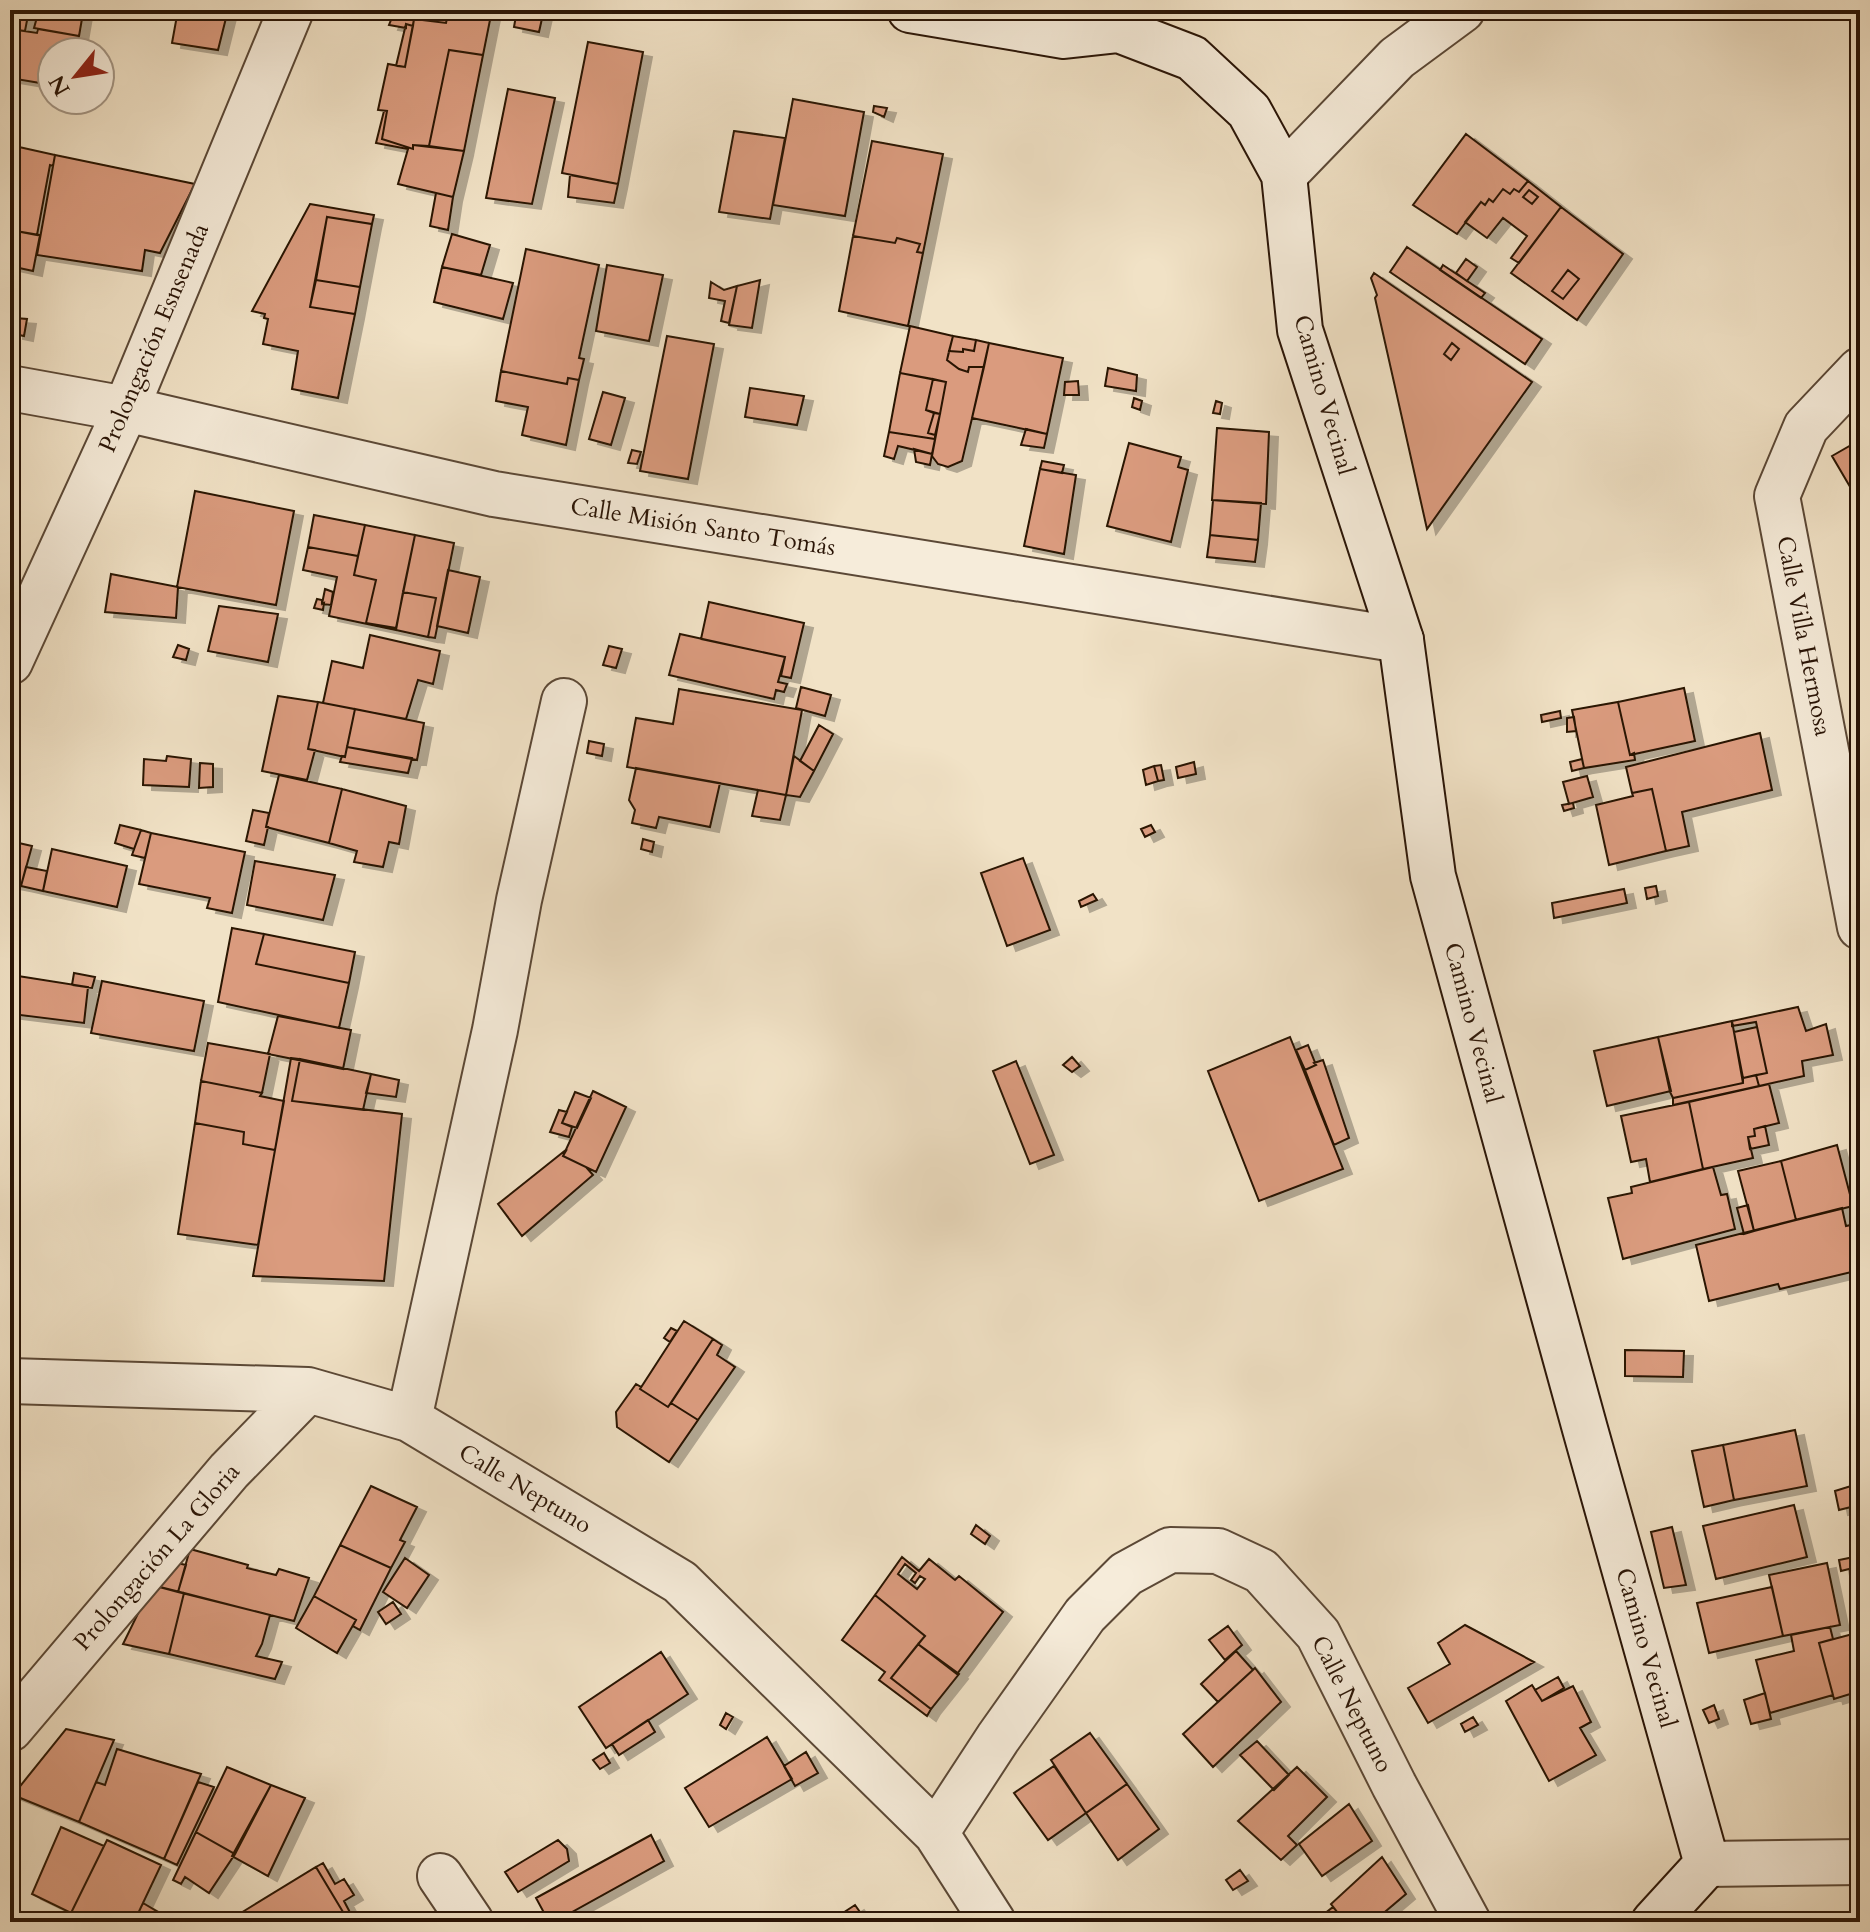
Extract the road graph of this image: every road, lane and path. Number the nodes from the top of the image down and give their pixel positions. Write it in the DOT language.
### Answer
graph roads {
  1 [pos="291,10"];
  2 [pos="910,10"];
  3 [pos="1462,10"];
  4 [pos="1068,23"];
  5 [pos="1284,175"];
  6 [pos="1860,370"];
  7 [pos="10,388"];
  8 [pos="126,409"];
  9 [pos="1401,640"];
  10 [pos="10,662"];
  11 [pos="564,701"];
  12 [pos="1860,927"];
  13 [pos="10,1381"];
  14 [pos="308,1390"];
  15 [pos="409,1419"];
  16 [pos="10,1729"];
  17 [pos="936,1833"];
  18 [pos="1860,1862"];
  19 [pos="1707,1864"];
  20 [pos="440,1876"];
  21 [pos="471,1922"];
  22 [pos="993,1922"];
  23 [pos="1468,1922"];
  24 [pos="1654,1922"];
  1 -- 8 [label="street, Prolongación Esnsenada"];
  2 -- 4 [label="street"];
  3 -- 5 [label="street"];
  4 -- 5 [label="street"];
  5 -- 9 [label="street, Camino Vecinal"];
  6 -- 12 [label="street, Calle Villa Hermosa"];
  7 -- 8 [label="street, Calle Misión Santo Tomás"];
  8 -- 9 [label="street, Calle Misión Santo Tomás"];
  8 -- 10 [label="street, Prolongación Esnsenada"];
  9 -- 19 [label="street, Camino Vecinal"];
  11 -- 15 [label="street"];
  13 -- 14 [label="street, Calle Neptuno"];
  14 -- 15 [label="street, Calle Neptuno"];
  14 -- 16 [label="street, Prolongación La Gloria"];
  15 -- 17 [label="street, Calle Neptuno"];
  17 -- 22 [label="street, Calle Neptuno"];
  17 -- 23 [label="street, Calle Neptuno"];
  18 -- 19 [label="street"];
  19 -- 24 [label="street"];
  20 -- 21 [label="street"];
}
